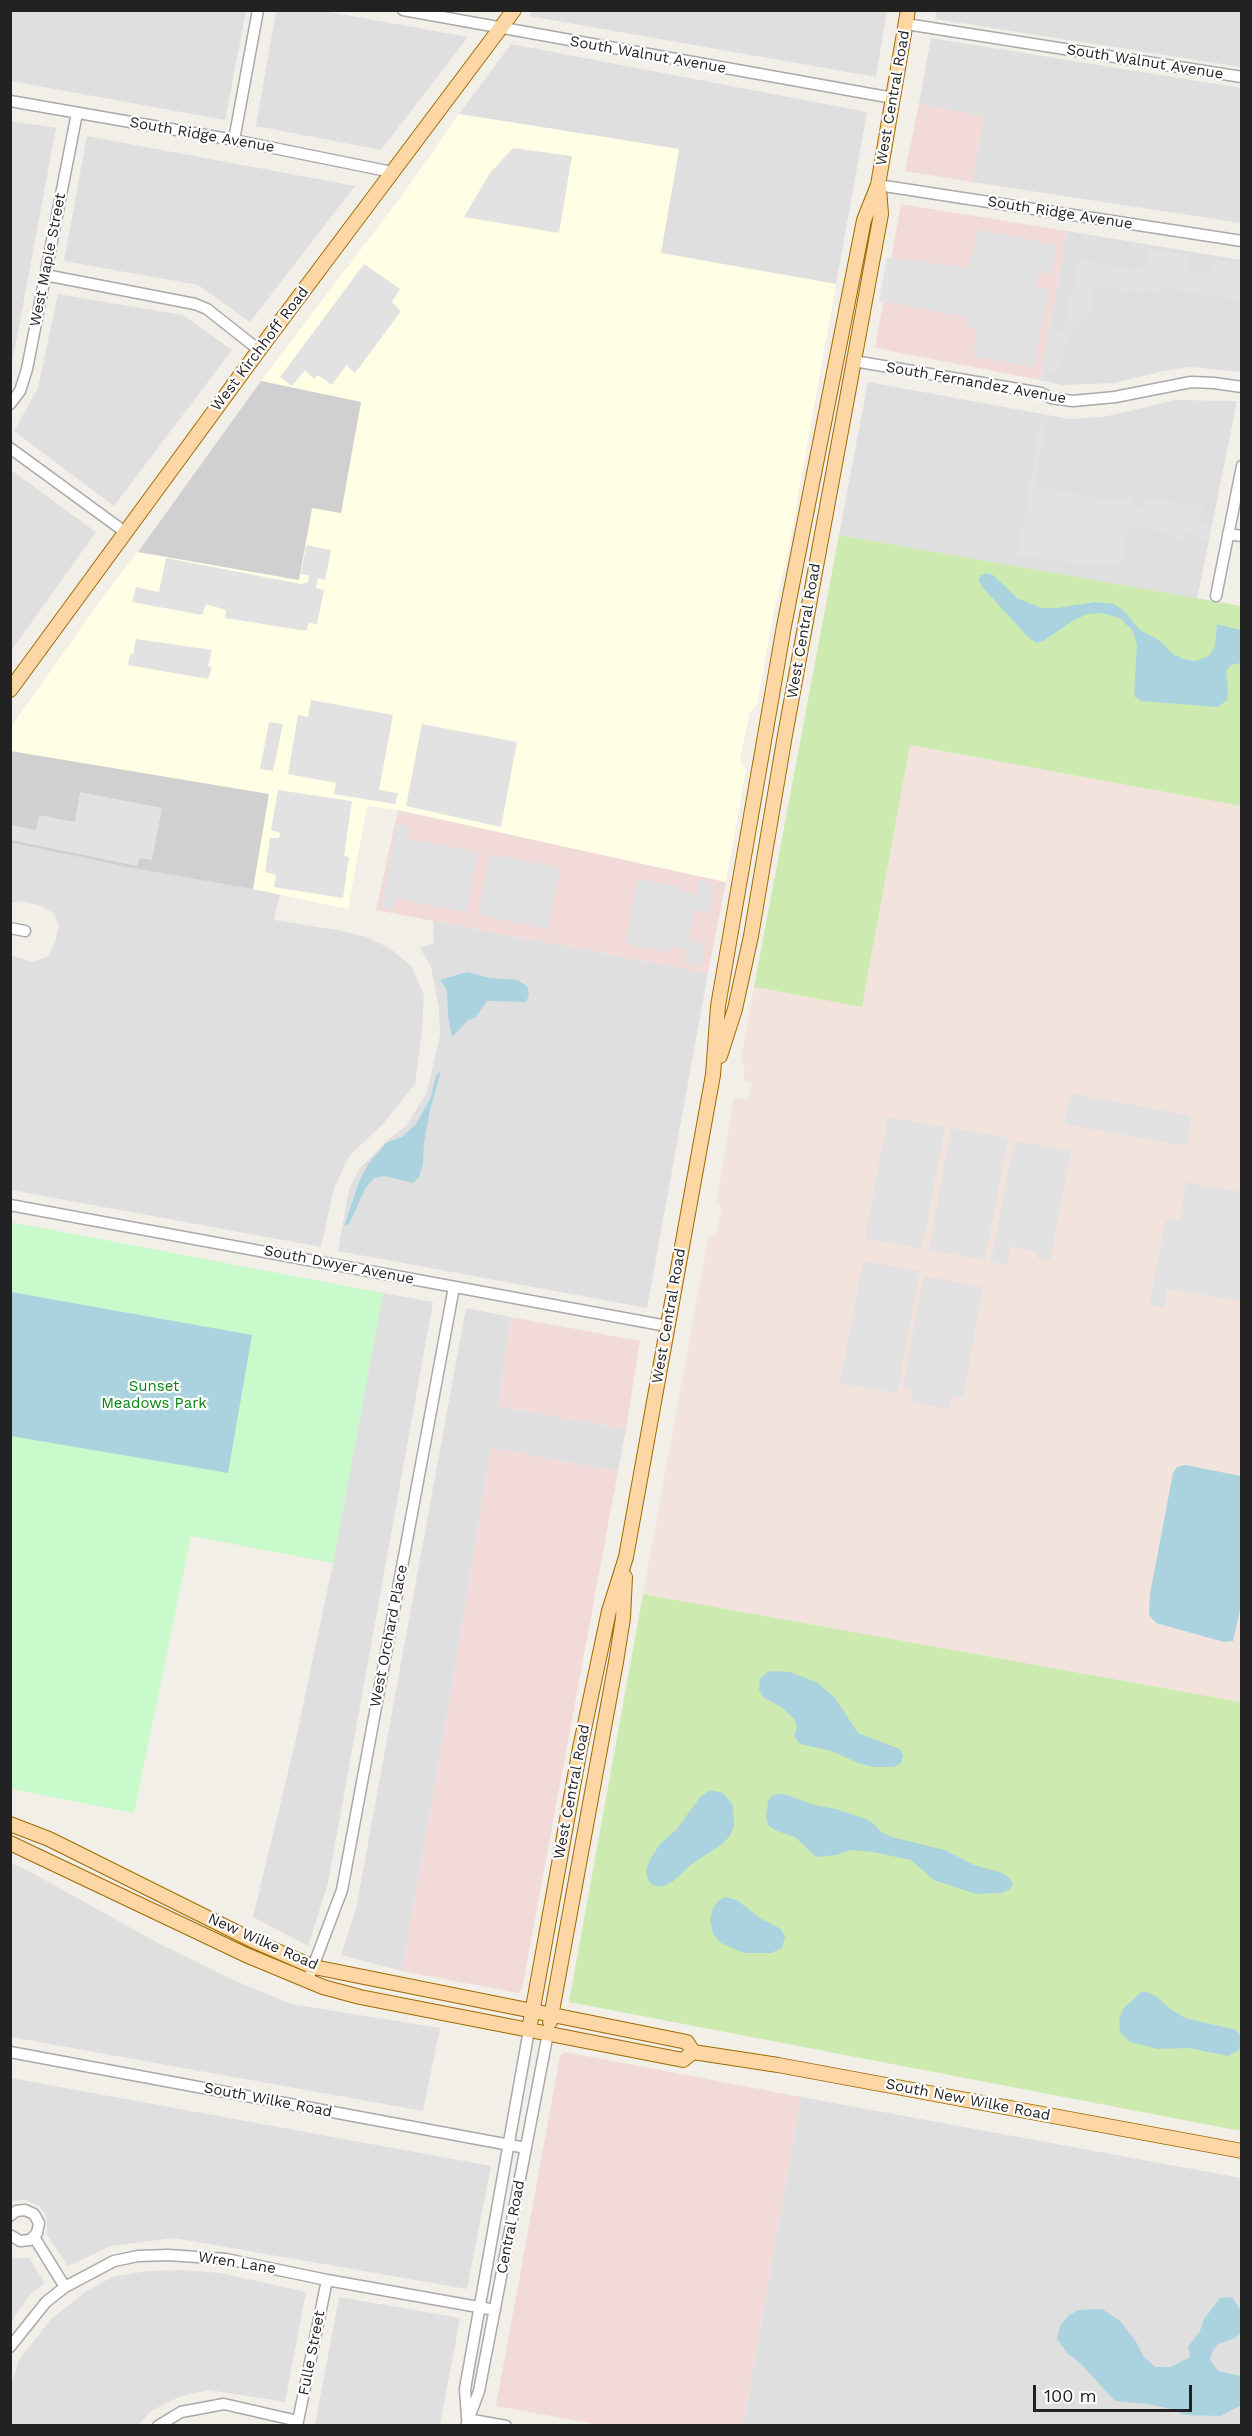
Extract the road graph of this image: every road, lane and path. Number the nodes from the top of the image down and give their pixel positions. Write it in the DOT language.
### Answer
graph roads {
  1 [pos="258,10"];
  2 [pos="403,10"];
  3 [pos="514,10"];
  4 [pos="907,17"];
  5 [pos="501,29"];
  6 [pos="1242,77"];
  7 [pos="893,98"];
  8 [pos="10,101"];
  9 [pos="77,113"];
  10 [pos="234,140"];
  11 [pos="392,172"];
  12 [pos="878,185"];
  13 [pos="1242,241"];
  14 [pos="45,275"];
  15 [pos="259,350"];
  16 [pos="854,361"];
  17 [pos="1242,387"];
  18 [pos="10,404"];
  19 [pos="10,448"];
  20 [pos="1242,466"];
  21 [pos="125,532"];
  22 [pos="1228,534"];
  23 [pos="1242,536"];
  24 [pos="1216,596"];
  25 [pos="10,690"];
  26 [pos="10,928"];
  27 [pos="25,931"];
  28 [pos="713,1075"];
  29 [pos="10,1204"];
  30 [pos="454,1287"];
  31 [pos="667,1326"];
  32 [pos="626,1557"];
  33 [pos="10,1824"];
  34 [pos="10,1843"];
  35 [pos="314,1967"];
  36 [pos="307,1981"];
  37 [pos="532,2012"];
  38 [pos="551,2016"];
  39 [pos="529,2030"];
  40 [pos="548,2033"];
  41 [pos="10,2052"];
  42 [pos="693,2052"];
  43 [pos="507,2145"];
  44 [pos="526,2148"];
  45 [pos="1242,2151"];
  46 [pos="10,2216"];
  47 [pos="10,2235"];
  48 [pos="34,2237"];
  49 [pos="327,2280"];
  50 [pos="65,2287"];
  51 [pos="480,2307"];
  52 [pos="495,2310"];
  53 [pos="10,2347"];
  54 [pos="466,2422"];
  55 [pos="298,2423"];
  56 [pos="158,2426"];
  57 [pos="506,2426"];
  1 -- 10 [label="street"];
  2 -- 5 [label="street, South Walnut Avenue"];
  3 -- 5 [label="main road, West Kirchhoff Road"];
  4 -- 6 [label="street, South Walnut Avenue"];
  4 -- 7 [label="main road, West Central Road"];
  5 -- 7 [label="street, South Walnut Avenue"];
  5 -- 11 [label="main road, West Kirchhoff Road"];
  7 -- 12 [label="main road, West Central Road"];
  8 -- 9 [label="street, South Ridge Avenue"];
  9 -- 10 [label="street, South Ridge Avenue"];
  9 -- 14 [label="street, West Maple Street"];
  10 -- 11 [label="street, South Ridge Avenue"];
  11 -- 15 [label="main road, West Kirchhoff Road"];
  12 -- 13 [label="street, South Ridge Avenue"];
  12 -- 16 [label="main road, West Central Road"];
  12 -- 28 [label="main road, West Central Road"];
  14 -- 15 [label="street"];
  14 -- 18 [label="street, West Maple Street"];
  15 -- 21 [label="main road, West Kirchhoff Road"];
  16 -- 17 [label="street, South Fernandez Avenue"];
  16 -- 28 [label="main road, West Central Road"];
  19 -- 21 [label="street"];
  20 -- 22 [label="street"];
  21 -- 25 [label="main road, West Kirchhoff Road"];
  22 -- 23 [label="street"];
  22 -- 24 [label="street"];
  26 -- 27 [label="street"];
  28 -- 31 [label="main road, West Central Road"];
  29 -- 30 [label="street, South Dwyer Avenue"];
  30 -- 31 [label="street, South Dwyer Avenue"];
  30 -- 35 [label="street, West Orchard Place"];
  31 -- 32 [label="main road, West Central Road"];
  32 -- 37 [label="main road, West Central Road"];
  32 -- 38 [label="main road, West Central Road"];
  33 -- 35 [label="main road, New Wilke Road"];
  34 -- 36 [label="main road, New Wilke Road"];
  35 -- 36 [label="street, West Orchard Place"];
  35 -- 37 [label="main road, New Wilke Road"];
  36 -- 39 [label="main road, New Wilke Road"];
  37 -- 38 [label="main road, South New Wilke Road"];
  37 -- 39 [label="main road, West Central Road"];
  38 -- 40 [label="main road, West Central Road"];
  38 -- 42 [label="main road, South New Wilke Road"];
  39 -- 40 [label="main road, South New Wilke Road"];
  39 -- 43 [label="street, Central Road"];
  40 -- 42 [label="main road, South New Wilke Road"];
  40 -- 44 [label="street, Central Road"];
  41 -- 43 [label="street, South Wilke Road"];
  42 -- 45 [label="main road, South New Wilke Road"];
  43 -- 44 [label="street, South Wilke Road"];
  43 -- 51 [label="street, Central Road"];
  44 -- 52 [label="street, Central Road"];
  46 -- 48 [label="street"];
  47 -- 48 [label="street"];
  48 -- 50 [label="street"];
  49 -- 50 [label="street, Wren Lane"];
  49 -- 51 [label="street, Wren Lane"];
  49 -- 55 [label="street, Fulle Street"];
  50 -- 53 [label="street, Wren Lane"];
  51 -- 52 [label="street, Wren Lane"];
  51 -- 54 [label="street, Central Road"];
  52 -- 54 [label="street, Central Road"];
  54 -- 57 [label="street"];
  55 -- 56 [label="street"];
}
